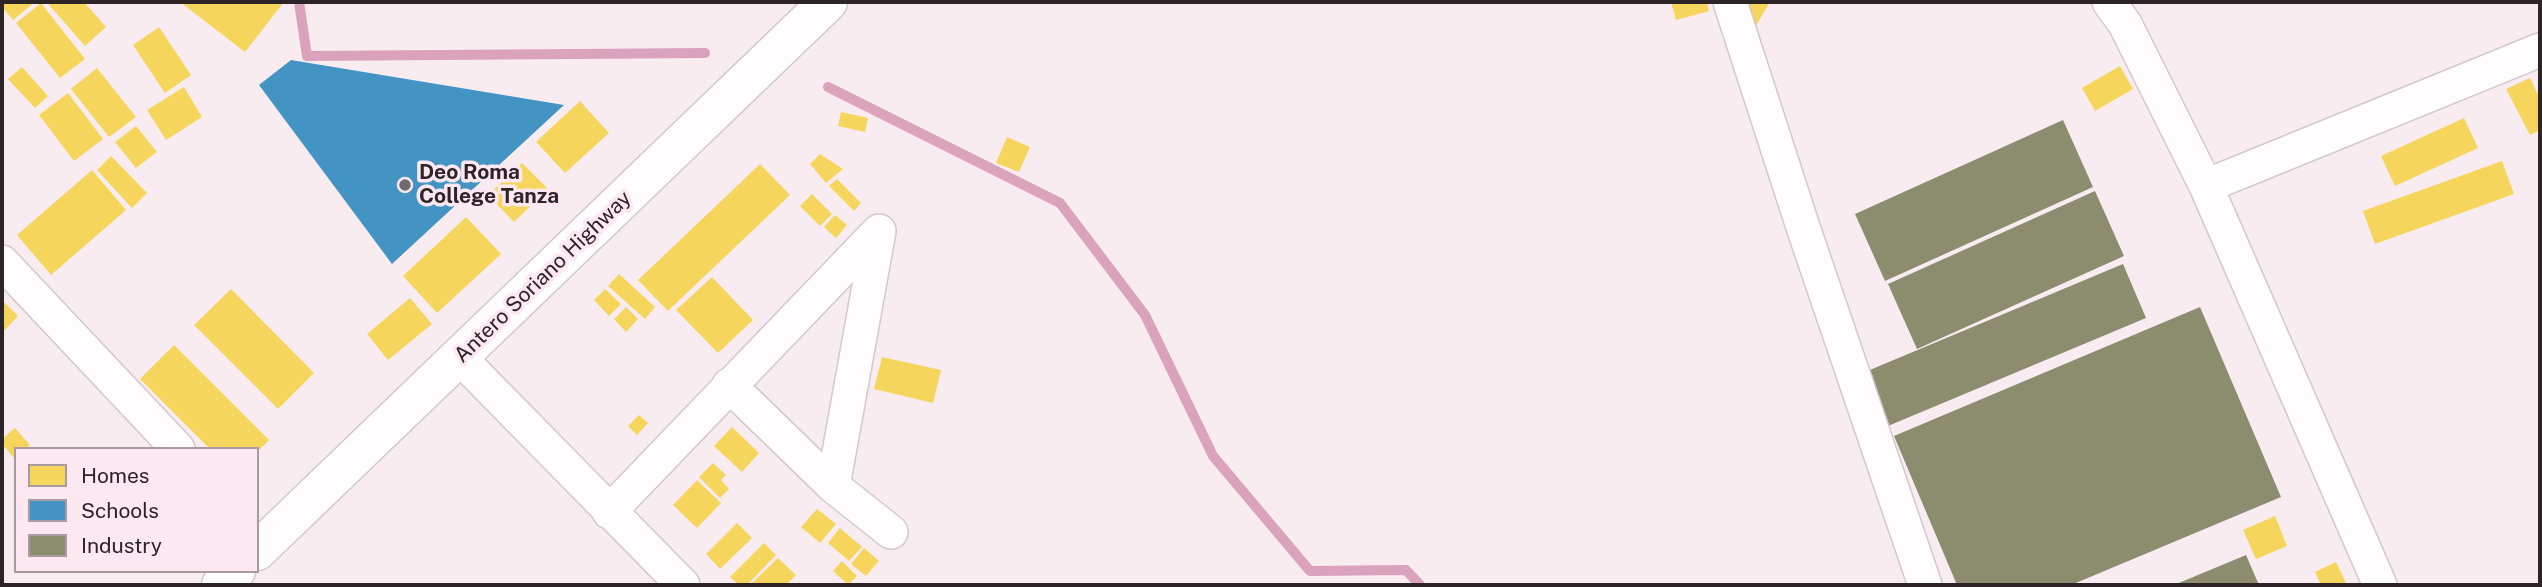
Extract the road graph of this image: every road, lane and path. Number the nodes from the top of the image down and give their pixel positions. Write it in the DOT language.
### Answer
graph roads {
  1 [pos="828,2"];
  2 [pos="2109,2"];
  3 [pos="1733,8"];
  4 [pos="2540,50"];
  5 [pos="2206,186"];
  6 [pos="2,262"];
  7 [pos="459,358"];
  8 [pos="729,385"];
  9 [pos="176,447"];
  10 [pos="833,486"];
  11 [pos="609,512"];
  12 [pos="891,532"];
  13 [pos="261,539"];
  14 [pos="234,573"];
  15 [pos="221,585"];
  16 [pos="682,585"];
  17 [pos="1925,585"];
  18 [pos="2380,585"];
  1 -- 7 [label="main road, Antero Soriano Highway"];
  2 -- 5 [label="street"];
  3 -- 17 [label="street"];
  4 -- 5 [label="street"];
  5 -- 18 [label="street"];
  6 -- 9 [label="street"];
  7 -- 11 [label="street"];
  7 -- 13 [label="main road, Antero Soriano Highway"];
  8 -- 10 [label="street"];
  8 -- 10 [label="street"];
  8 -- 11 [label="street"];
  10 -- 12 [label="street"];
  11 -- 16 [label="street"];
  14 -- 15 [label="main road"];
}
